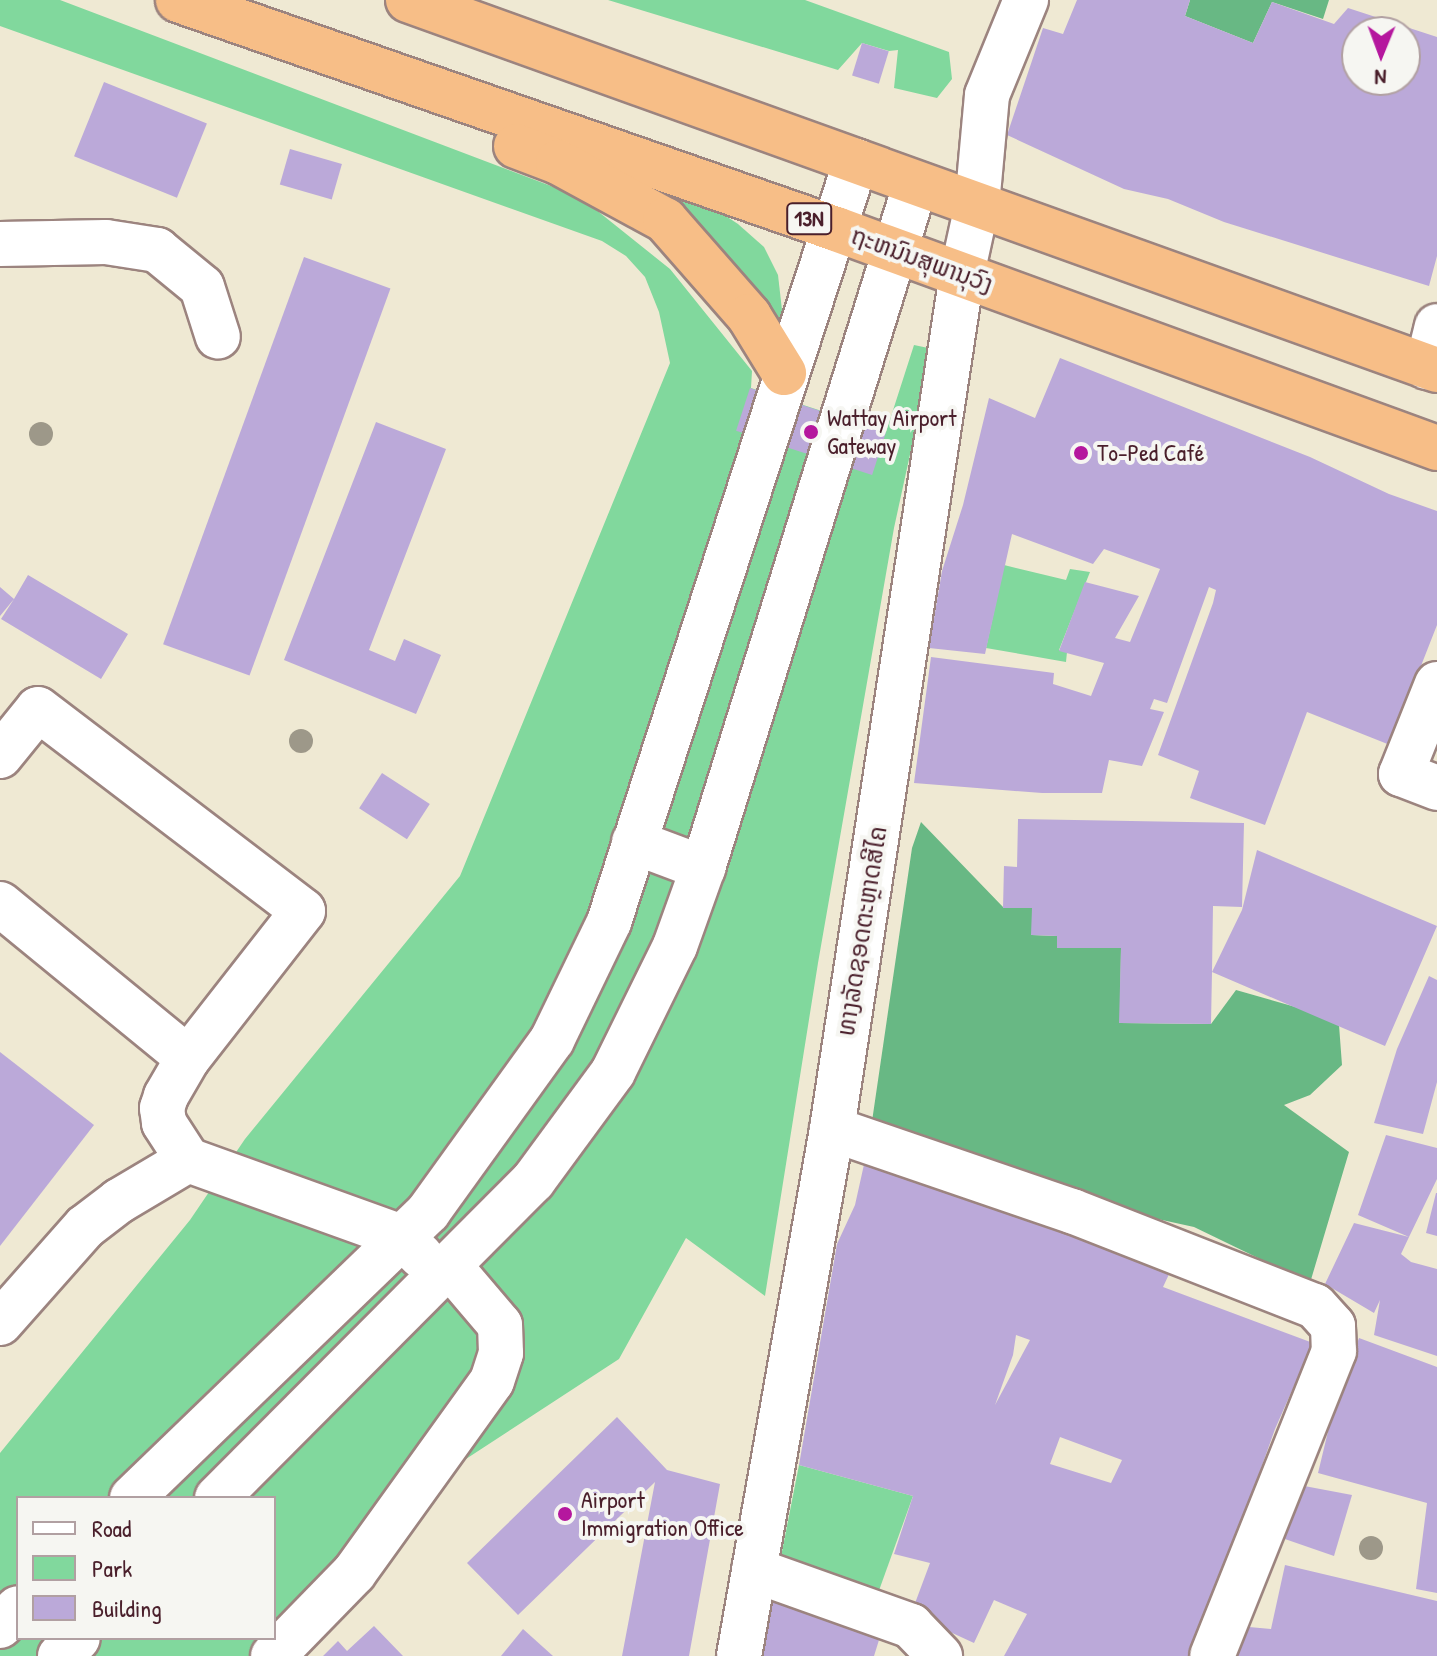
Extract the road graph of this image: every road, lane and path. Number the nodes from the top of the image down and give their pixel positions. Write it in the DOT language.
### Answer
graph roads {
  1 [pos="175,0"];
  2 [pos="408,0"];
  3 [pos="1026,0"];
  4 [pos="856,161"];
  5 [pos="916,183"];
  6 [pos="977,205"];
  7 [pos="836,229"];
  8 [pos="0,244"];
  9 [pos="896,251"];
  10 [pos="962,274"];
  11 [pos="218,337"];
  12 [pos="1434,355"];
  13 [pos="784,373"];
  14 [pos="1437,448"];
  15 [pos="1437,684"];
  16 [pos="0,756"];
  17 [pos="1437,788"];
  18 [pos="634,842"];
  19 [pos="703,868"];
  20 [pos="0,904"];
  21 [pos="188,1058"];
  22 [pos="832,1129"];
  23 [pos="188,1160"];
  24 [pos="402,1237"];
  25 [pos="444,1269"];
  26 [pos="0,1323"];
  27 [pos="134,1496"];
  28 [pos="219,1496"];
  29 [pos="754,1570"];
  30 [pos="16,1610"];
  31 [pos="0,1626"];
  32 [pos="76,1640"];
  33 [pos="60,1656"];
  34 [pos="273,1656"];
  35 [pos="739,1656"];
  36 [pos="940,1656"];
  37 [pos="1212,1656"];
  1 -- 7 [label="highway, ຖະຫນົນສຸພານຸວົງ / 13N"];
  1 -- 13 [label="highway"];
  2 -- 4 [label="highway"];
  3 -- 6 [label="street, ທາງລັດຊອດຕະຫຼາດສີໄຄ"];
  4 -- 5 [label="highway"];
  4 -- 7 [label="street"];
  5 -- 6 [label="highway"];
  5 -- 9 [label="street"];
  6 -- 10 [label="street, ທາງລັດຊອດຕະຫຼາດສີໄຄ"];
  6 -- 12 [label="highway"];
  7 -- 9 [label="highway, ຖະຫນົນສຸພານຸວົງ / 13N"];
  7 -- 13 [label="street"];
  8 -- 11 [label="street"];
  9 -- 10 [label="highway, ຖະຫນົນສຸພານຸວົງ / 13N"];
  9 -- 19 [label="street"];
  10 -- 14 [label="highway, ຖະຫນົນສຸພານຸວົງ / 13N"];
  10 -- 22 [label="street, ທາງລັດຊອດຕະຫຼາດສີໄຄ"];
  13 -- 18 [label="street"];
  15 -- 17 [label="street"];
  16 -- 21 [label="street"];
  18 -- 19 [label="street"];
  18 -- 24 [label="street"];
  19 -- 25 [label="street"];
  20 -- 21 [label="street"];
  21 -- 23 [label="street"];
  22 -- 29 [label="street, ທາງລັດຊອດຕະຫຼາດສີໄຄ"];
  22 -- 37 [label="street"];
  23 -- 24 [label="street"];
  23 -- 26 [label="street"];
  24 -- 25 [label="street"];
  24 -- 27 [label="street"];
  25 -- 28 [label="street"];
  25 -- 34 [label="street"];
  29 -- 35 [label="street, ທາງລັດຊອດຕະຫຼາດສີໄຄ"];
  29 -- 36 [label="street"];
  30 -- 31 [label="street"];
  32 -- 33 [label="street"];
}
